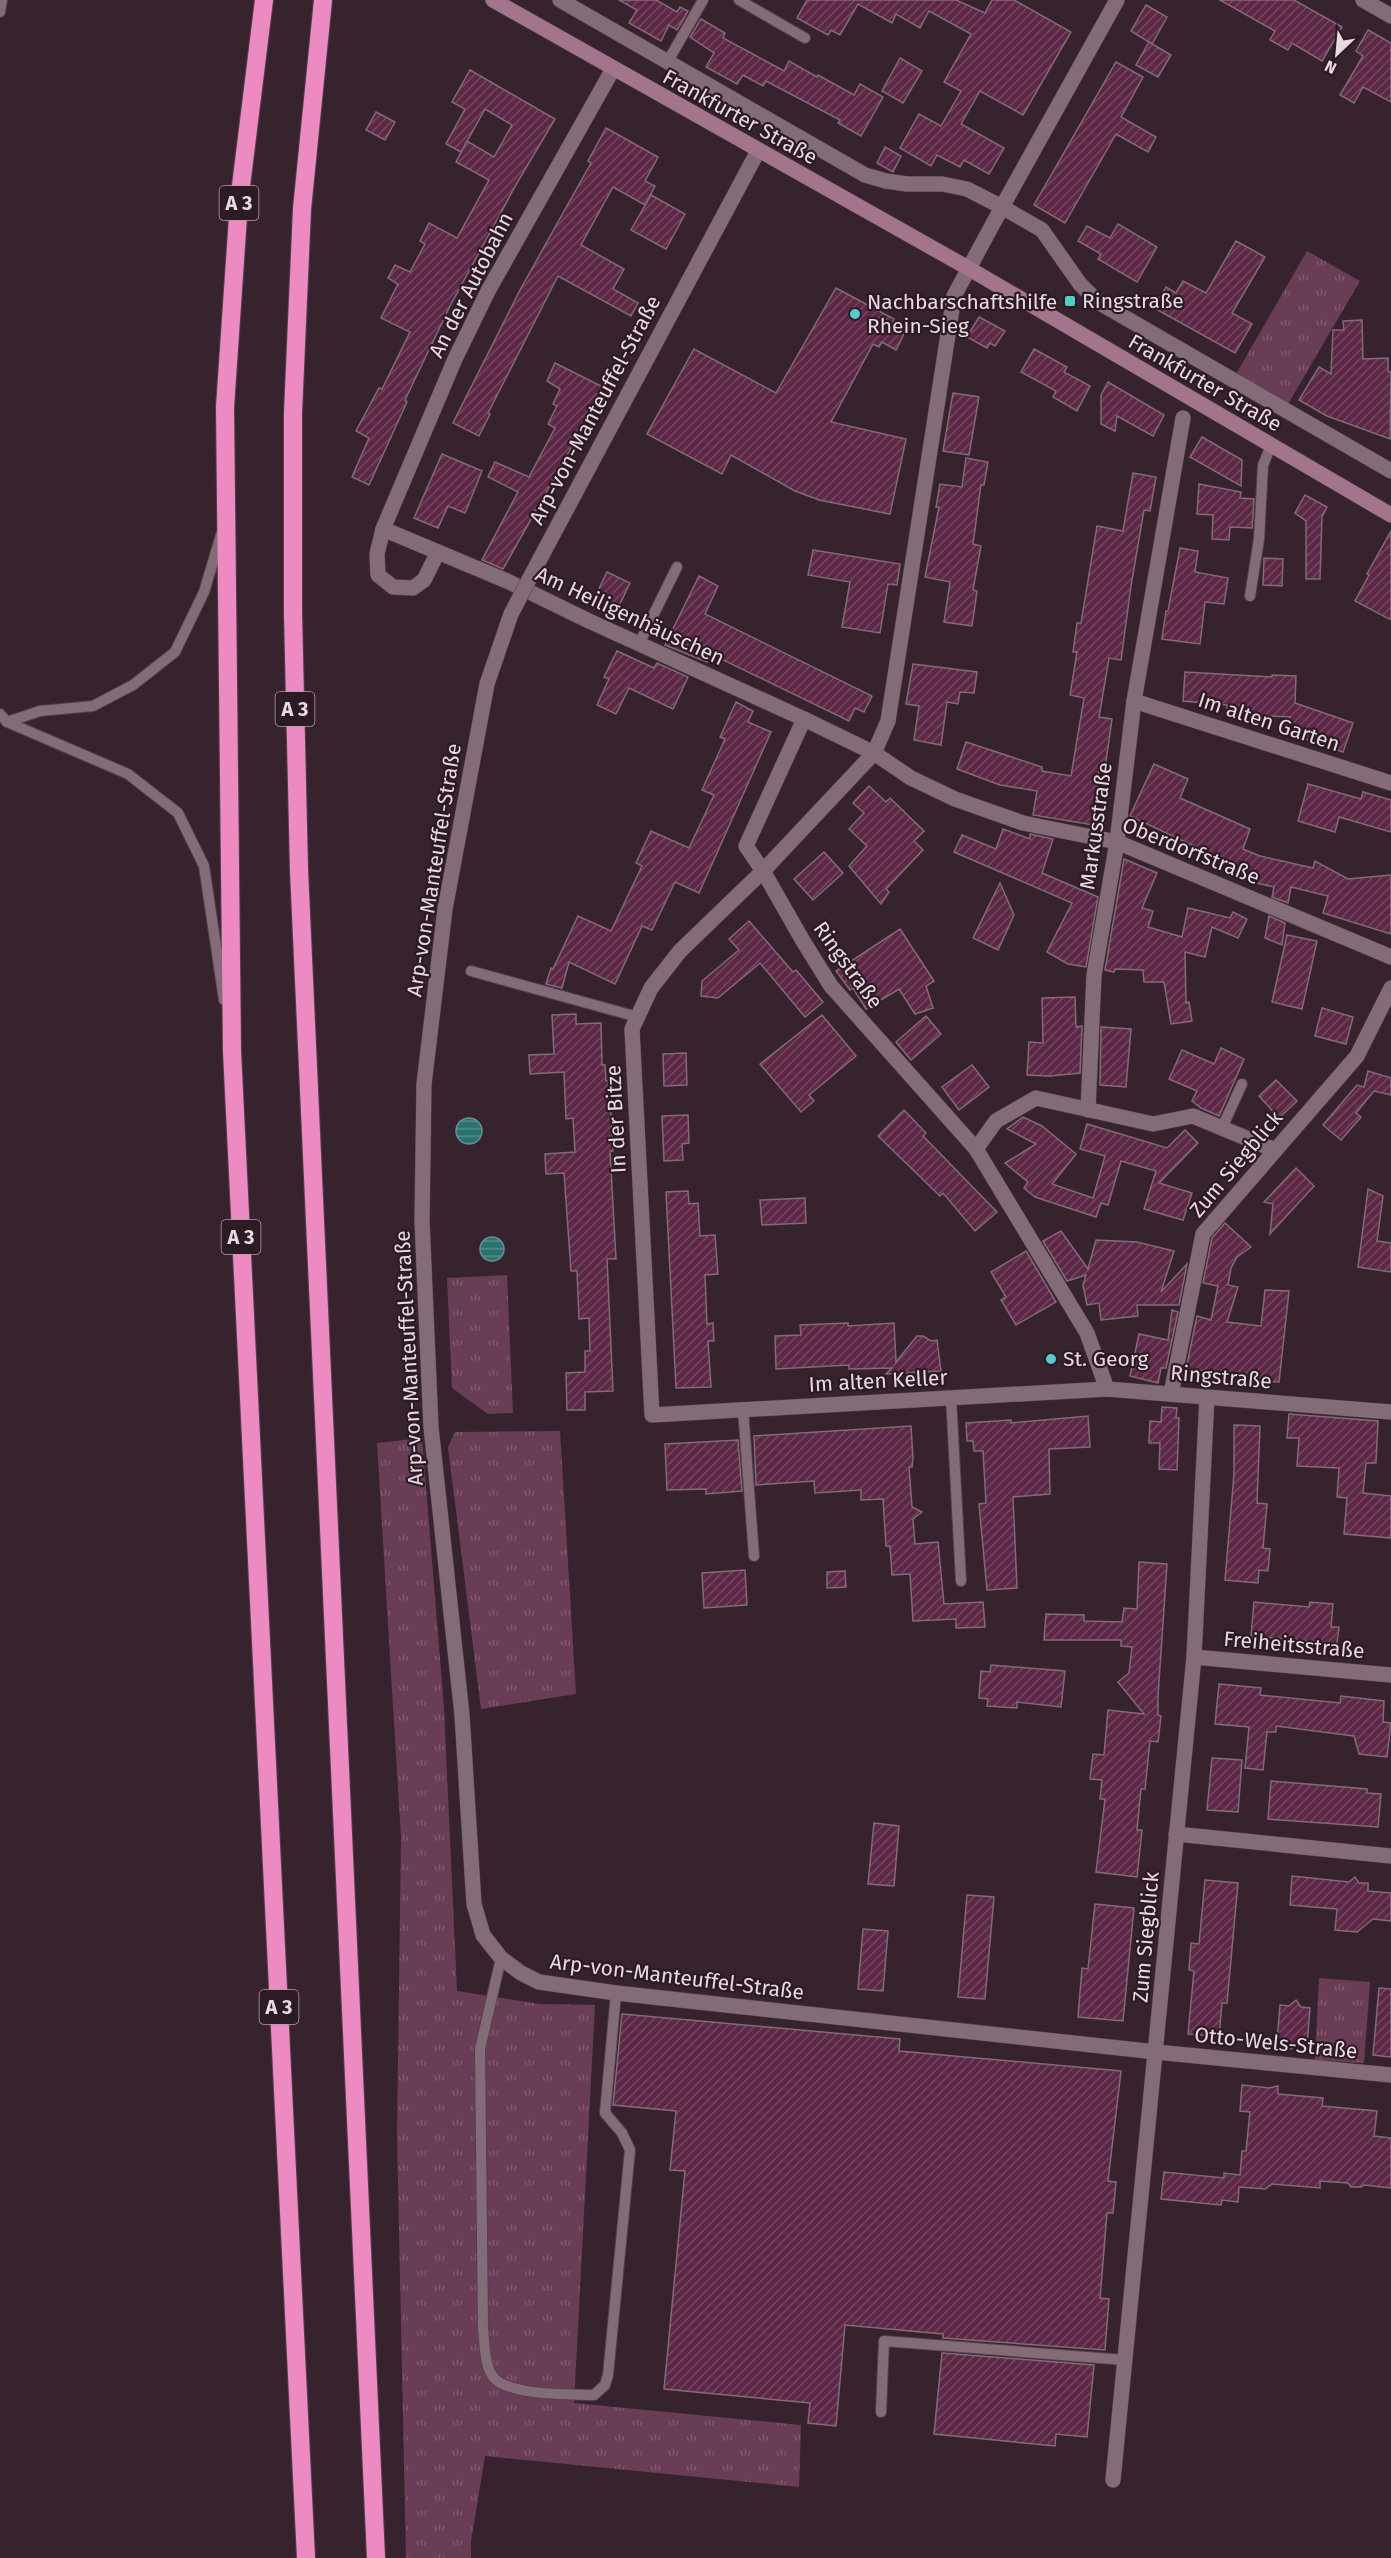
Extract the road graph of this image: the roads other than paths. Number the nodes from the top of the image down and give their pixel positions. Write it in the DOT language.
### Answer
graph roads {
  1 [pos="264,0"];
  2 [pos="322,0"];
  3 [pos="493,0"];
  4 [pos="561,0"];
  5 [pos="703,0"];
  6 [pos="739,0"];
  7 [pos="1117,0"];
  8 [pos="1363,0"];
  9 [pos="1391,16"];
  10 [pos="805,38"];
  11 [pos="668,61"];
  12 [pos="613,69"];
  13 [pos="758,151"];
  14 [pos="1002,207"];
  15 [pos="968,268"];
  16 [pos="1183,418"];
  17 [pos="1271,446"];
  18 [pos="1391,471"];
  19 [pos="1391,514"];
  20 [pos="226,518"];
  21 [pos="384,529"];
  22 [pos="438,552"];
  23 [pos="677,567"];
  24 [pos="1250,596"];
  25 [pos="639,644"];
  26 [pos="1134,701"];
  27 [pos="4,718"];
  28 [pos="804,719"];
  29 [pos="874,753"];
  30 [pos="1391,783"];
  31 [pos="1116,842"];
  32 [pos="763,871"];
  33 [pos="1391,957"];
  34 [pos="471,971"];
  35 [pos="1391,988"];
  36 [pos="638,1017"];
  37 [pos="232,1051"];
  38 [pos="1242,1084"];
  39 [pos="1088,1110"];
  40 [pos="1222,1128"];
  41 [pos="976,1149"];
  42 [pos="1275,1150"];
  43 [pos="1107,1389"];
  44 [pos="1171,1394"];
  45 [pos="951,1397"];
  46 [pos="1207,1397"];
  47 [pos="743,1409"];
  48 [pos="1391,1412"];
  49 [pos="652,1415"];
  50 [pos="754,1556"];
  51 [pos="961,1581"];
  52 [pos="1194,1657"];
  53 [pos="1391,1675"];
  54 [pos="1176,1834"];
  55 [pos="1391,1856"];
  56 [pos="501,1958"];
  57 [pos="616,1993"];
  58 [pos="1156,2052"];
  59 [pos="1391,2075"];
  60 [pos="1125,2360"];
  61 [pos="881,2412"];
  62 [pos="1113,2480"];
  63 [pos="306,2558"];
  64 [pos="376,2558"];
  1 -- 20 [label="highway, A 3"];
  2 -- 64 [label="highway, A 3"];
  3 -- 12 [label="main road, Frankfurter Straße"];
  4 -- 11 [label="street, Frankfurter Straße"];
  5 -- 11 [label="lane, Frankfurter Straße"];
  6 -- 10 [label="lane"];
  7 -- 14 [label="street"];
  8 -- 9 [label="street"];
  11 -- 14 [label="street, Frankfurter Straße"];
  12 -- 13 [label="main road, Frankfurter Straße"];
  12 -- 21 [label="street, An der Autobahn"];
  13 -- 15 [label="main road, Frankfurter Straße"];
  13 -- 56 [label="street, Arp-von-Manteuffel-Straße, bridge"];
  14 -- 15 [label="street"];
  14 -- 18 [label="street, Frankfurter Straße"];
  15 -- 17 [label="main road, Frankfurter Straße"];
  15 -- 29 [label="street"];
  16 -- 26 [label="street, Markusstraße"];
  17 -- 19 [label="main road, Frankfurter Straße"];
  17 -- 24 [label="lane"];
  20 -- 27 [label="lane"];
  20 -- 37 [label="highway, A 3"];
  21 -- 22 [label="street, Am Heiligenhäuschen"];
  21 -- 22 [label="street"];
  22 -- 25 [label="street, Am Heiligenhäuschen"];
  23 -- 25 [label="lane"];
  25 -- 28 [label="street, Am Heiligenhäuschen"];
  26 -- 30 [label="street, Im alten Garten"];
  26 -- 31 [label="street, Markusstraße"];
  27 -- 37 [label="lane"];
  28 -- 29 [label="street, Am Heiligenhäuschen"];
  28 -- 32 [label="street"];
  29 -- 31 [label="street, Oberdorfstraße"];
  29 -- 32 [label="street"];
  31 -- 33 [label="street, Oberdorfstraße"];
  31 -- 39 [label="street, Markusstraße"];
  32 -- 36 [label="street, In der Bitze"];
  32 -- 41 [label="street, Ringstraße"];
  34 -- 36 [label="lane"];
  35 -- 42 [label="street, Zum Siegblick"];
  36 -- 49 [label="street, In der Bitze"];
  37 -- 63 [label="highway, A 3"];
  38 -- 40 [label="lane"];
  39 -- 40 [label="street"];
  39 -- 41 [label="street"];
  40 -- 42 [label="street"];
  41 -- 43 [label="street, Ringstraße"];
  42 -- 44 [label="street, Zum Siegblick"];
  43 -- 44 [label="street, Ringstraße"];
  43 -- 45 [label="street, Im alten Keller"];
  44 -- 46 [label="street, Ringstraße"];
  45 -- 47 [label="street, Im alten Keller"];
  45 -- 51 [label="lane"];
  46 -- 48 [label="street, Ringstraße"];
  46 -- 52 [label="street, Zum Siegblick"];
  47 -- 49 [label="street, Im alten Keller"];
  47 -- 50 [label="lane"];
  52 -- 53 [label="street, Freiheitsstraße"];
  52 -- 54 [label="street, Zum Siegblick"];
  54 -- 55 [label="street"];
  54 -- 58 [label="street, Zum Siegblick"];
  56 -- 57 [label="street, Arp-von-Manteuffel-Straße"];
  56 -- 57 [label="lane"];
  57 -- 58 [label="street, Arp-von-Manteuffel-Straße"];
  58 -- 59 [label="street, Otto-Wels-Straße"];
  58 -- 60 [label="street, Zum Siegblick"];
  60 -- 61 [label="lane"];
  60 -- 62 [label="street, Zum Siegblick"];
}
